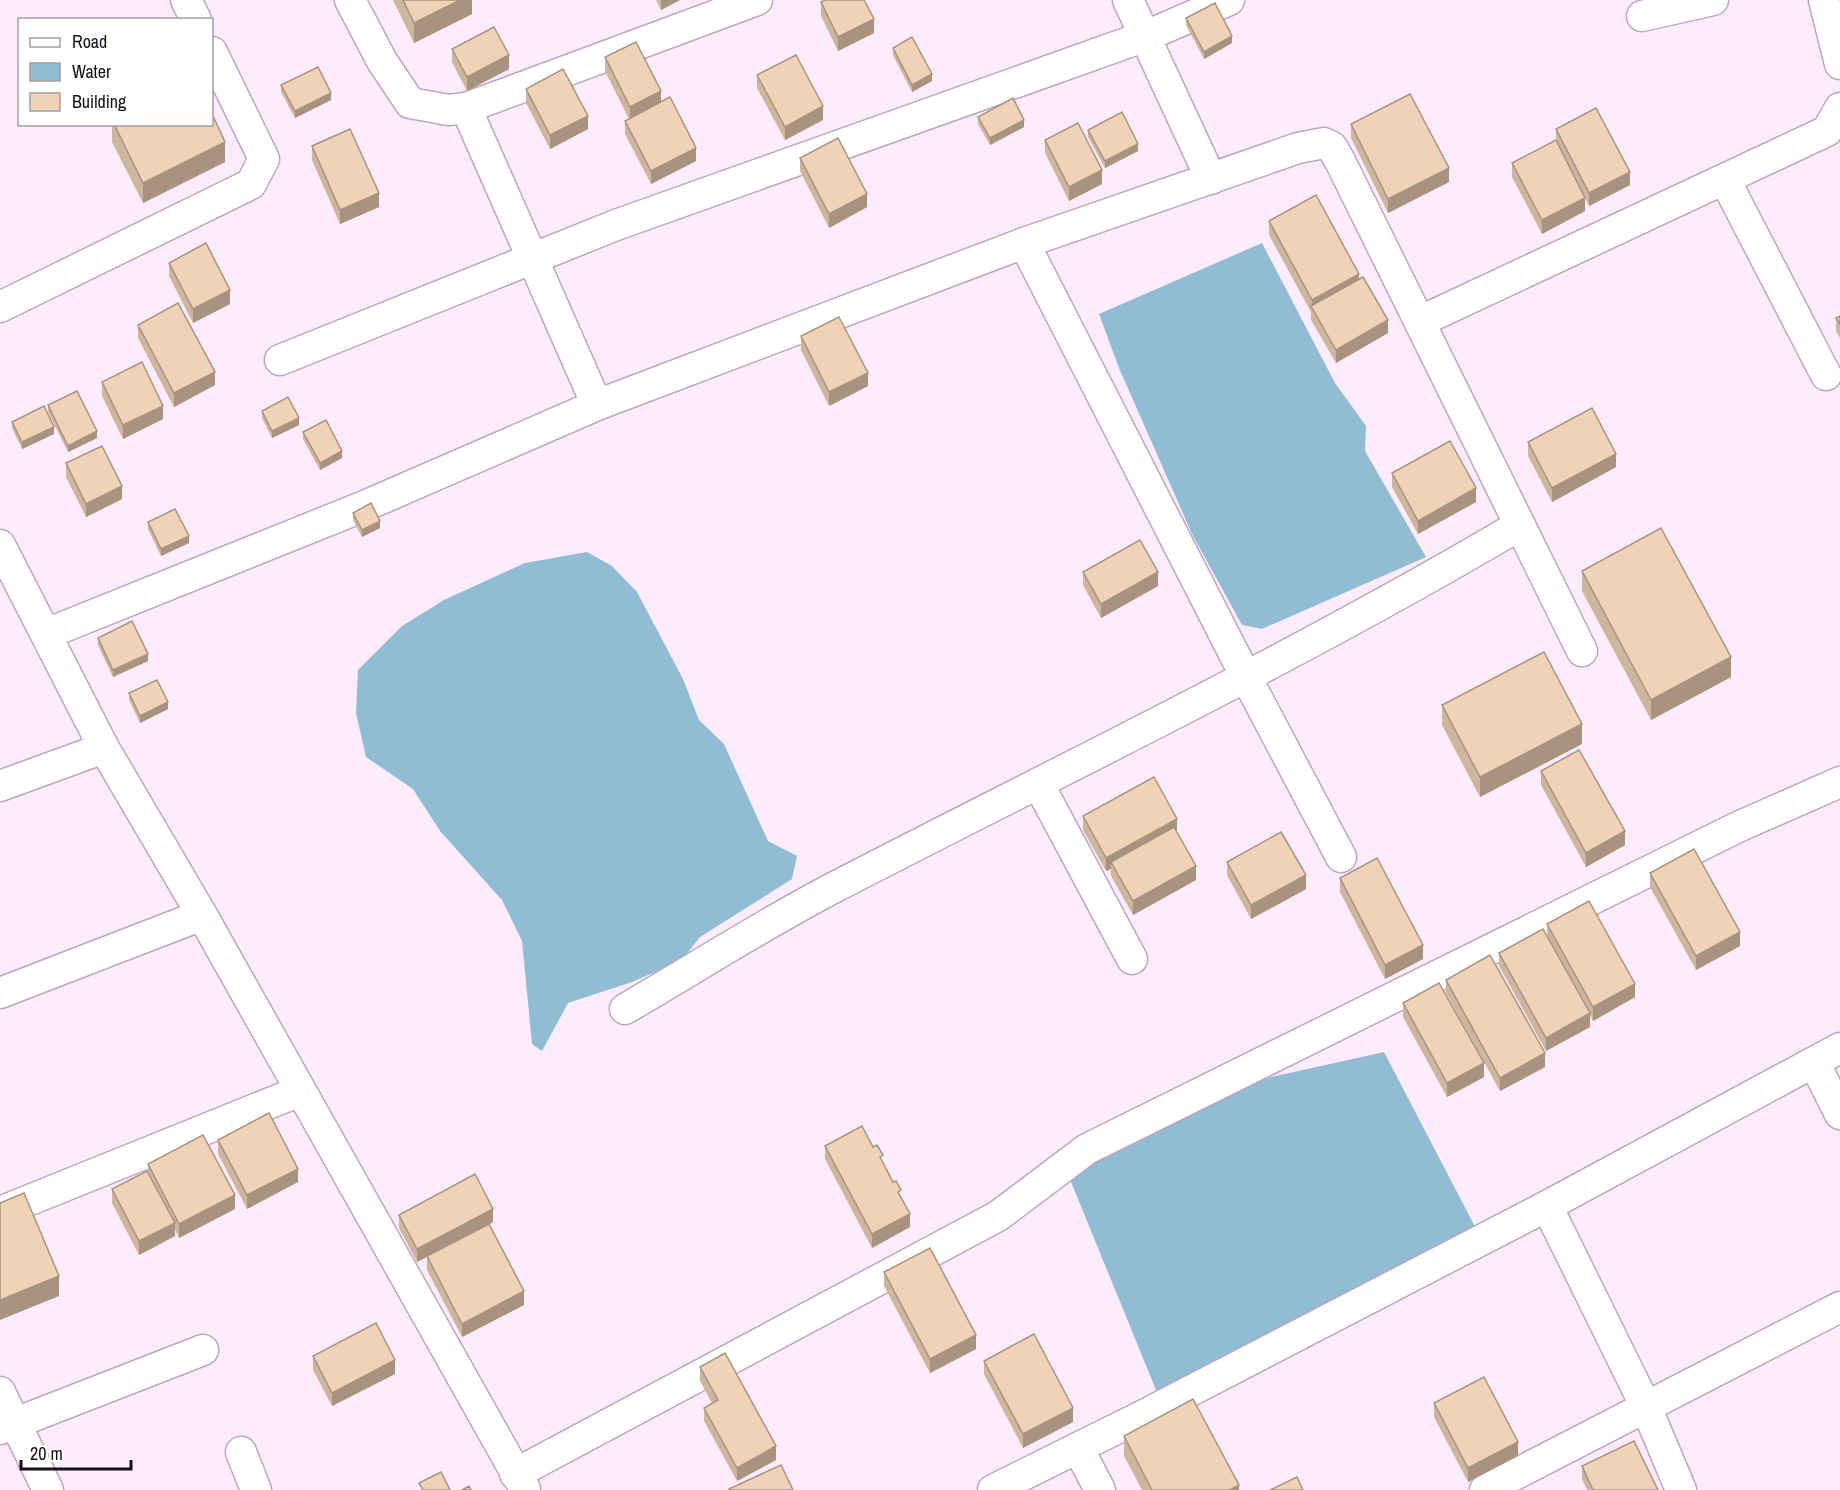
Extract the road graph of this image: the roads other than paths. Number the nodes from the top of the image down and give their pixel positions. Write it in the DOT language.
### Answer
graph roads {
  1 [pos="186,0"];
  2 [pos="350,0"];
  3 [pos="757,0"];
  4 [pos="1128,0"];
  5 [pos="1229,0"];
  6 [pos="1713,0"];
  7 [pos="1824,0"];
  8 [pos="1642,16"];
  9 [pos="195,18"];
  10 [pos="1146,36"];
  11 [pos="213,54"];
  12 [pos="1840,64"];
  13 [pos="466,108"];
  14 [pos="1836,122"];
  15 [pos="1211,179"];
  16 [pos="1725,180"];
  17 [pos="1024,243"];
  18 [pos="534,258"];
  19 [pos="0,307"];
  20 [pos="1421,321"];
  21 [pos="280,360"];
  22 [pos="1826,375"];
  23 [pos="597,405"];
  24 [pos="1520,525"];
  25 [pos="0,545"];
  26 [pos="46,634"];
  27 [pos="1582,651"];
  28 [pos="1246,677"];
  29 [pos="104,747"];
  30 [pos="1840,782"];
  31 [pos="1039,785"];
  32 [pos="0,786"];
  33 [pos="1341,856"];
  34 [pos="202,915"];
  35 [pos="1132,959"];
  36 [pos="0,993"];
  37 [pos="626,1009"];
  38 [pos="1840,1048"];
  39 [pos="1815,1064"];
  40 [pos="300,1091"];
  41 [pos="1840,1114"];
  42 [pos="1547,1206"];
  43 [pos="0,1212"];
  44 [pos="1840,1306"];
  45 [pos="203,1350"];
  46 [pos="0,1392"];
  47 [pos="1646,1407"];
  48 [pos="7,1426"];
  49 [pos="1078,1448"];
  50 [pos="240,1452"];
  51 [pos="521,1482"];
  52 [pos="48,1490"];
  53 [pos="256,1490"];
  54 [pos="993,1490"];
  55 [pos="1100,1490"];
  56 [pos="1485,1490"];
  57 [pos="1681,1490"];
  1 -- 9 [label="street"];
  2 -- 13 [label="street"];
  3 -- 13 [label="street"];
  4 -- 10 [label="street"];
  5 -- 10 [label="street"];
  6 -- 8 [label="street"];
  7 -- 12 [label="street"];
  10 -- 15 [label="street"];
  10 -- 18 [label="street"];
  11 -- 19 [label="street"];
  13 -- 18 [label="street"];
  14 -- 16 [label="street"];
  15 -- 17 [label="street"];
  15 -- 20 [label="street"];
  16 -- 20 [label="street"];
  16 -- 22 [label="street"];
  17 -- 23 [label="street"];
  17 -- 28 [label="street"];
  18 -- 21 [label="street"];
  18 -- 23 [label="street"];
  20 -- 24 [label="street"];
  23 -- 26 [label="street"];
  24 -- 27 [label="street"];
  24 -- 28 [label="street"];
  25 -- 26 [label="street"];
  26 -- 29 [label="street"];
  28 -- 31 [label="street"];
  28 -- 33 [label="street"];
  29 -- 32 [label="street"];
  29 -- 34 [label="street"];
  30 -- 51 [label="street"];
  31 -- 35 [label="street"];
  31 -- 37 [label="street"];
  34 -- 36 [label="street"];
  34 -- 40 [label="street"];
  38 -- 39 [label="street"];
  39 -- 41 [label="street"];
  39 -- 42 [label="street"];
  40 -- 43 [label="street"];
  40 -- 51 [label="street"];
  42 -- 47 [label="street"];
  42 -- 49 [label="street"];
  44 -- 47 [label="street"];
  45 -- 48 [label="street"];
  46 -- 48 [label="street"];
  47 -- 56 [label="street"];
  47 -- 57 [label="street"];
  48 -- 52 [label="street"];
  49 -- 54 [label="street"];
  49 -- 55 [label="street"];
  50 -- 53 [label="street"];
}
